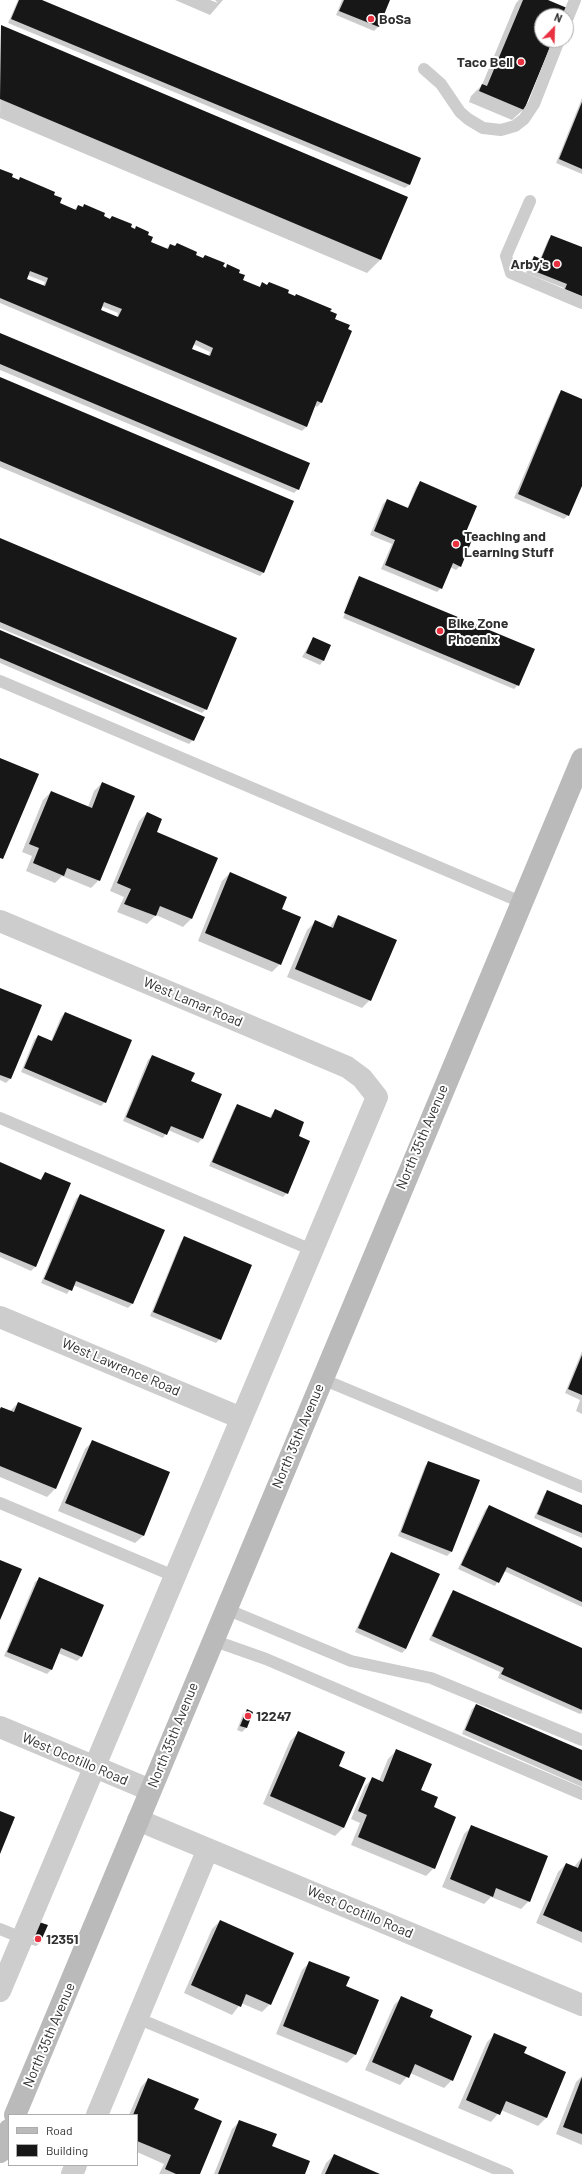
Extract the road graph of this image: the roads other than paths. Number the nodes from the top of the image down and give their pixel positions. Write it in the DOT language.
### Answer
graph roads {
  1 [pos="556,48"];
  2 [pos="424,69"];
  3 [pos="530,201"];
  4 [pos="582,304"];
  5 [pos="0,681"];
  6 [pos="582,759"];
  7 [pos="521,902"];
  8 [pos="0,921"];
  9 [pos="0,1118"];
  10 [pos="312,1250"];
  11 [pos="0,1317"];
  12 [pos="322,1379"];
  13 [pos="241,1418"];
  14 [pos="582,1487"];
  15 [pos="0,1503"];
  16 [pos="174,1576"];
  17 [pos="226,1609"];
  18 [pos="212,1640"];
  19 [pos="0,1727"];
  20 [pos="582,1740"];
  21 [pos="94,1767"];
  22 [pos="150,1790"];
  23 [pos="582,1794"];
  24 [pos="138,1820"];
  25 [pos="208,1849"];
  26 [pos="0,1929"];
  27 [pos="22,1938"];
  28 [pos="0,1991"];
  29 [pos="582,2005"];
  30 [pos="138,2018"];
  31 [pos="15,2114"];
  32 [pos="97,2114"];
  33 [pos="8,2132"];
  34 [pos="0,2152"];
  35 [pos="508,2174"];
  1 -- 2 [label="lane"];
  3 -- 4 [label="lane"];
  5 -- 7 [label="lane"];
  6 -- 7 [label="main road, North 35th Avenue"];
  7 -- 12 [label="main road, North 35th Avenue"];
  8 -- 10 [label="street, West Lamar Road"];
  9 -- 10 [label="lane"];
  10 -- 13 [label="street"];
  11 -- 13 [label="street, West Lawrence Road"];
  12 -- 14 [label="lane"];
  12 -- 17 [label="main road, North 35th Avenue"];
  13 -- 16 [label="street"];
  15 -- 16 [label="lane"];
  16 -- 21 [label="street"];
  17 -- 18 [label="main road, North 35th Avenue"];
  17 -- 20 [label="lane"];
  18 -- 22 [label="main road, North 35th Avenue"];
  18 -- 23 [label="lane"];
  19 -- 21 [label="street, West Ocotillo Road"];
  21 -- 22 [label="street, West Ocotillo Road"];
  21 -- 27 [label="street"];
  22 -- 24 [label="main road, North 35th Avenue"];
  24 -- 25 [label="street, West Ocotillo Road"];
  24 -- 31 [label="main road, North 35th Avenue"];
  25 -- 29 [label="street, West Ocotillo Road"];
  25 -- 30 [label="street"];
  26 -- 27 [label="lane"];
  27 -- 28 [label="street"];
  30 -- 32 [label="street"];
  30 -- 35 [label="lane"];
  33 -- 34 [label="main road"];
}
